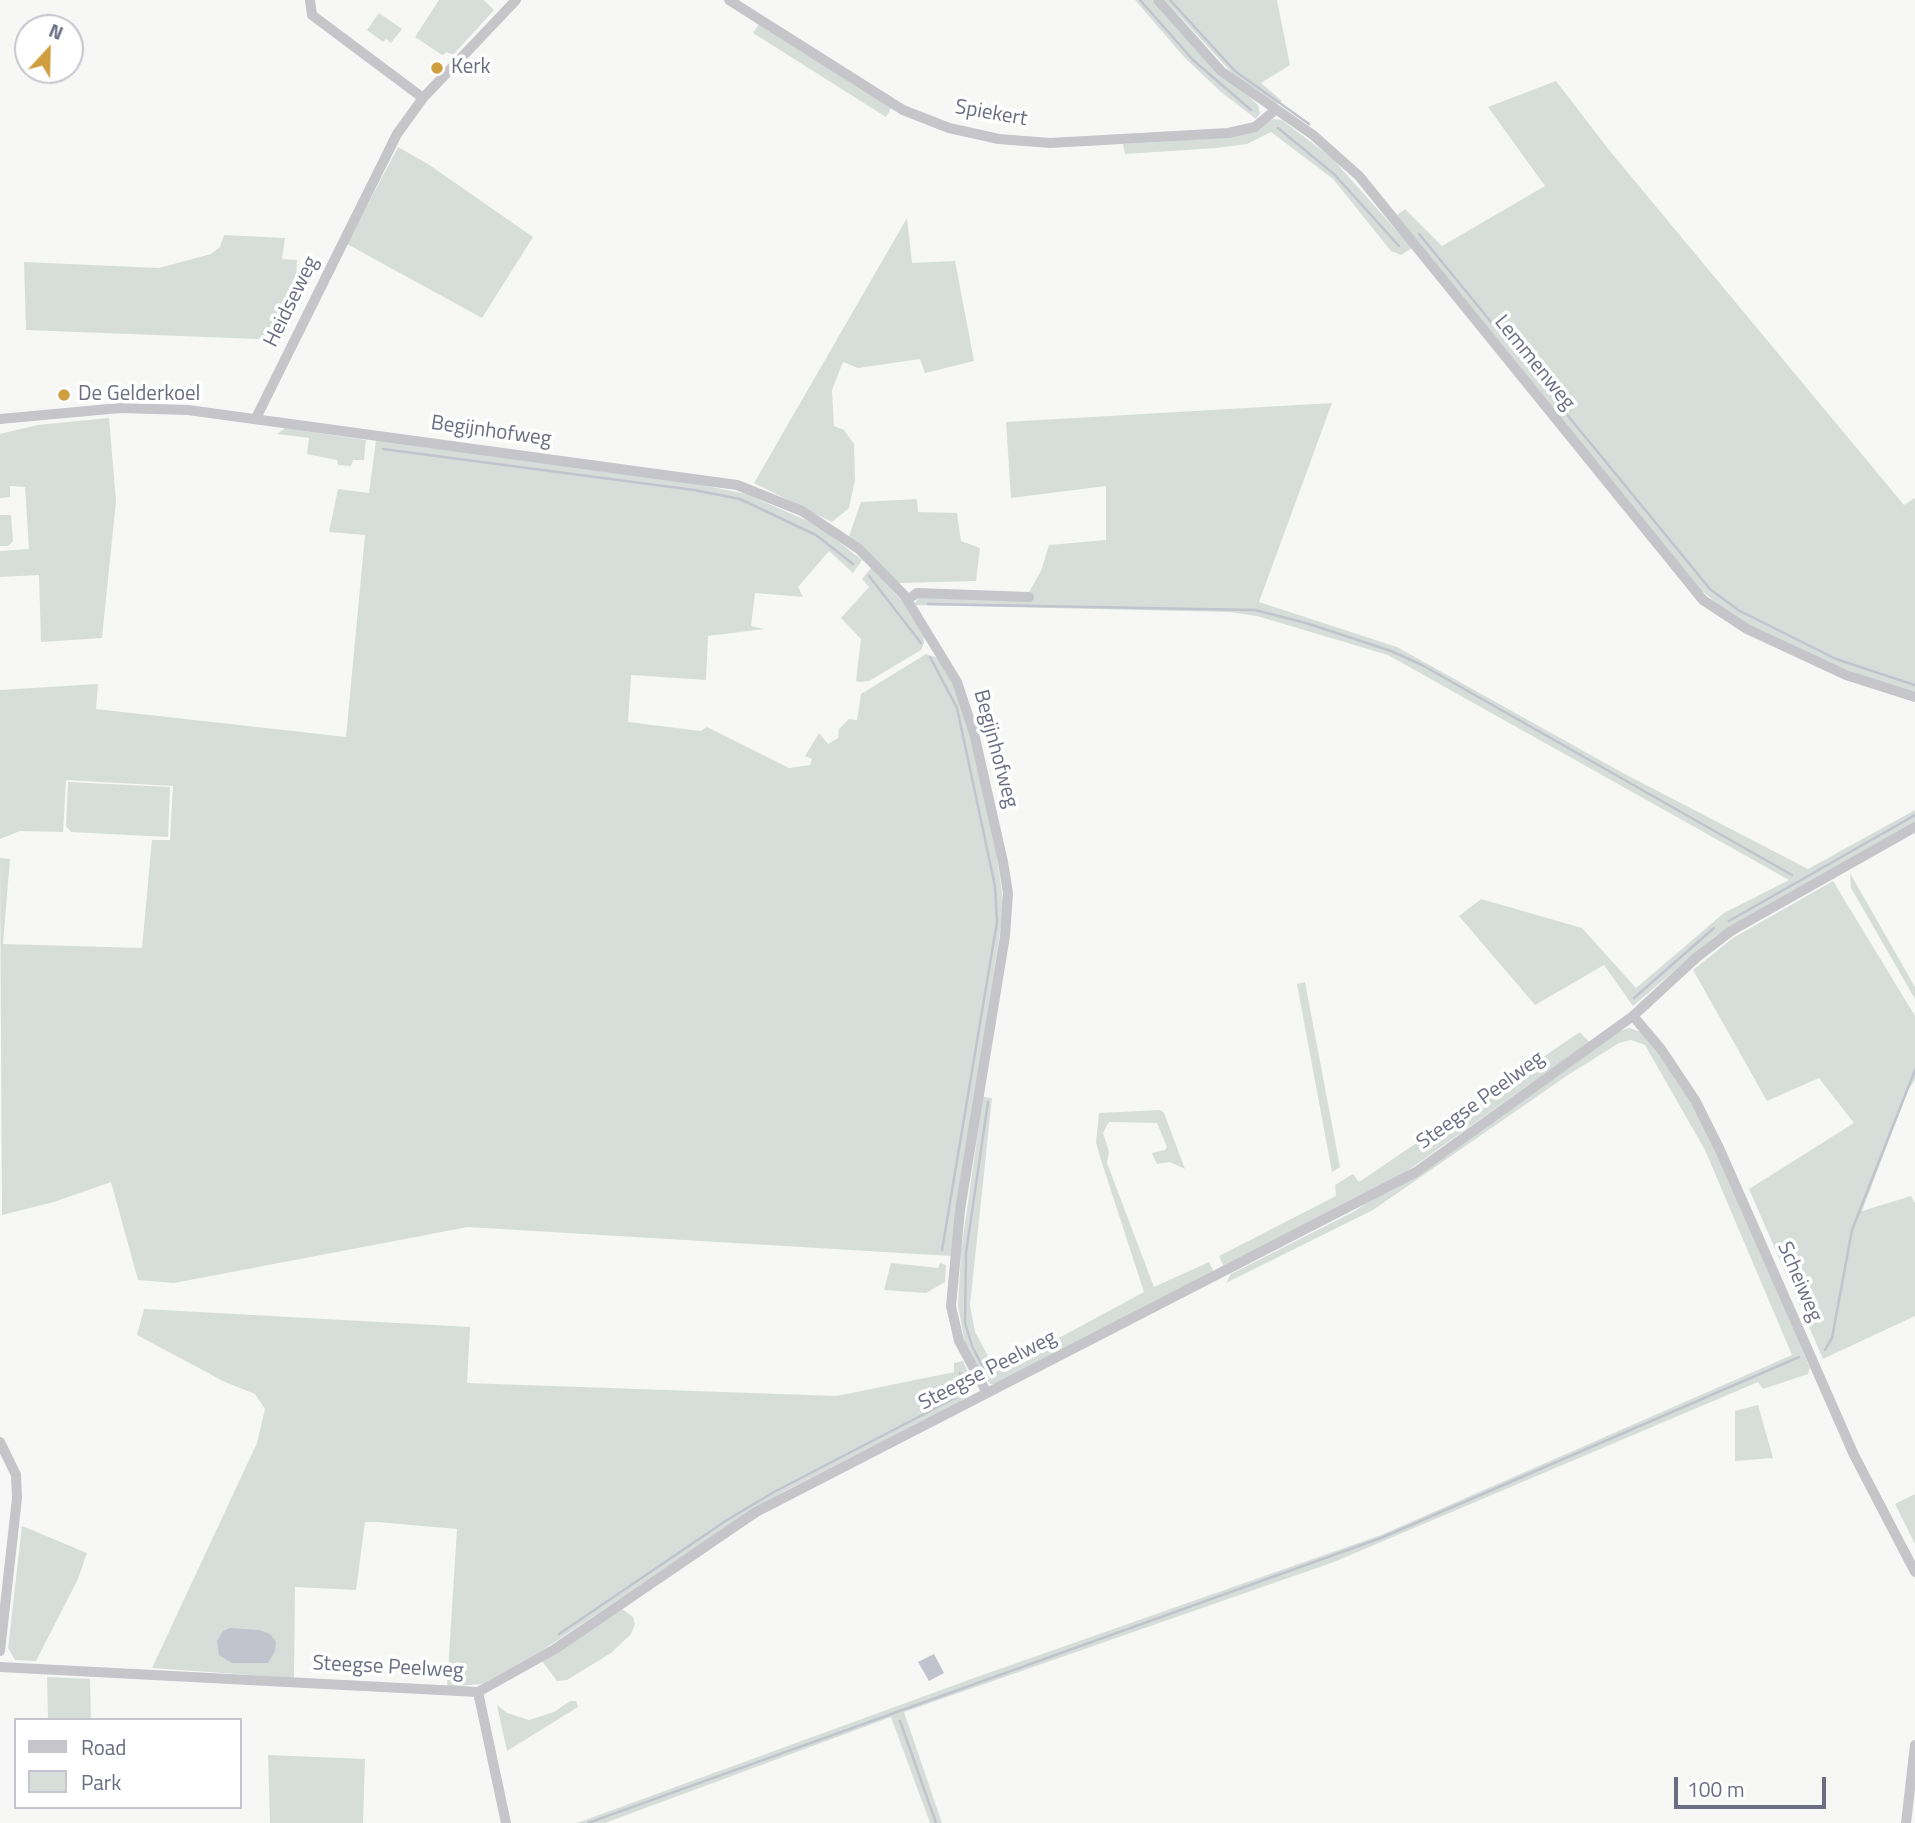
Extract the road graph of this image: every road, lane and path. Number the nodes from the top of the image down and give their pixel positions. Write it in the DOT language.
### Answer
graph roads {
  1 [pos="310,0"];
  2 [pos="516,0"];
  3 [pos="729,0"];
  4 [pos="1157,0"];
  5 [pos="423,98"];
  6 [pos="1274,111"];
  7 [pos="256,418"];
  8 [pos="0,419"];
  9 [pos="1029,597"];
  10 [pos="907,600"];
  11 [pos="1915,697"];
  12 [pos="1915,827"];
  13 [pos="1633,1016"];
  14 [pos="987,1393"];
  15 [pos="0,1442"];
  16 [pos="1915,1573"];
  17 [pos="0,1651"];
  18 [pos="0,1667"];
  19 [pos="478,1692"];
  20 [pos="1915,1745"];
  21 [pos="506,1823"];
  22 [pos="1906,1823"];
  1 -- 5 [label="street"];
  2 -- 5 [label="street, Heidseweg"];
  3 -- 6 [label="street, Spiekert"];
  4 -- 6 [label="street, Lemmenweg"];
  5 -- 7 [label="street, Heidseweg"];
  6 -- 11 [label="street, Lemmenweg"];
  7 -- 8 [label="street"];
  7 -- 10 [label="street, Begijnhofweg"];
  9 -- 10 [label="street"];
  10 -- 14 [label="street, Begijnhofweg"];
  12 -- 13 [label="street, Steegse Peelweg"];
  13 -- 14 [label="street, Steegse Peelweg"];
  13 -- 16 [label="street, Scheiweg"];
  14 -- 19 [label="street, Steegse Peelweg"];
  15 -- 17 [label="street"];
  18 -- 19 [label="street, Steegse Peelweg"];
  19 -- 21 [label="street"];
  20 -- 22 [label="street"];
}
